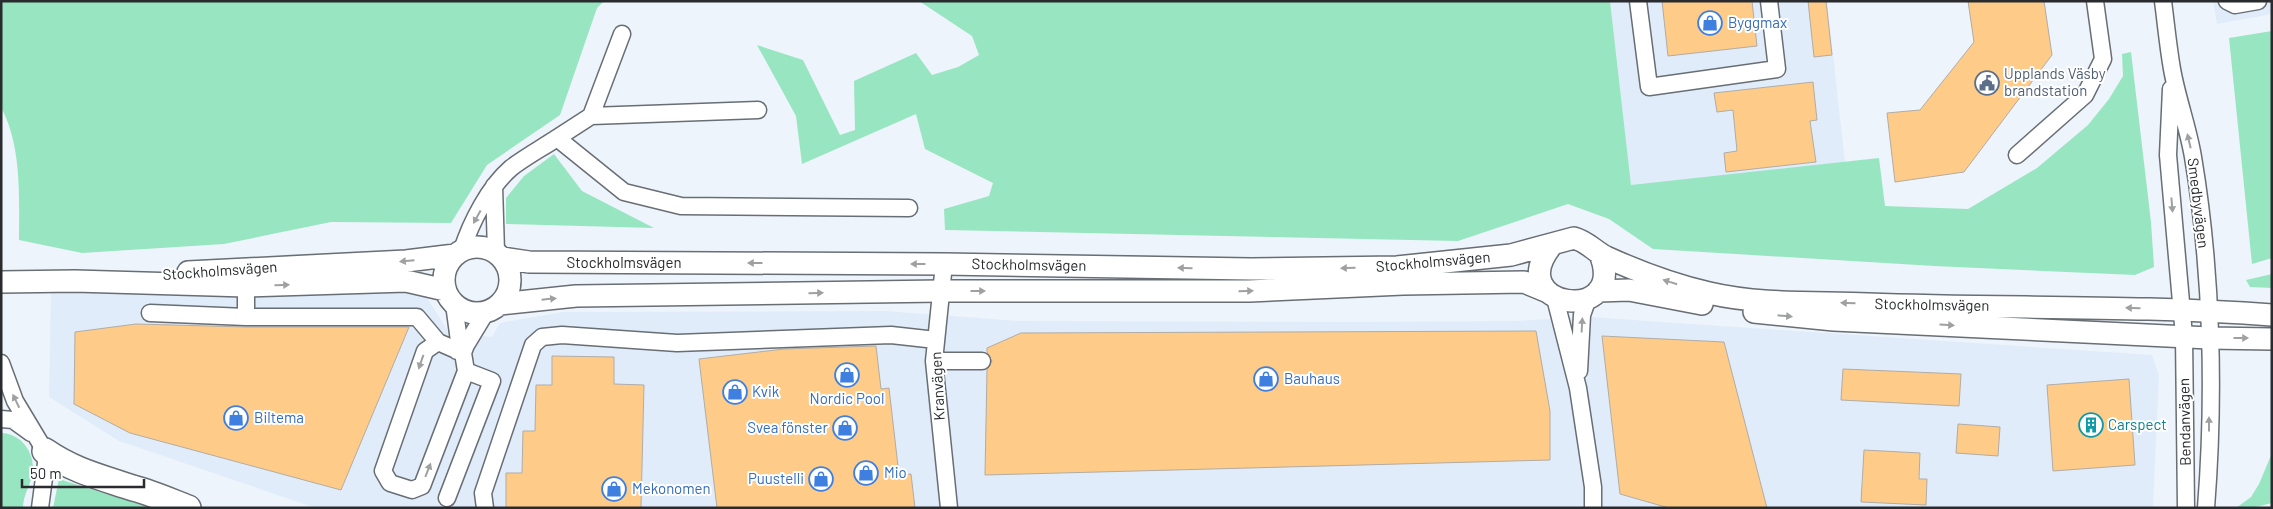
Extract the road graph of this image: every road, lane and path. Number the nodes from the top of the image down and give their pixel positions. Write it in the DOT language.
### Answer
graph roads {
  1 [pos="1638,1"];
  2 [pos="1769,1"];
  3 [pos="2095,1"];
  4 [pos="2163,1"];
  5 [pos="2227,1"];
  6 [pos="2258,1"];
  7 [pos="622,34"];
  8 [pos="2172,69"];
  9 [pos="758,110"];
  10 [pos="591,116"];
  11 [pos="557,138"];
  12 [pos="2017,155"];
  13 [pos="494,186"];
  14 [pos="909,208"];
  15 [pos="1552,245"];
  16 [pos="459,252"];
  17 [pos="1600,254"];
  18 [pos="500,255"];
  19 [pos="944,264"];
  20 [pos="68,281"];
  21 [pos="1,282"];
  22 [pos="246,286"];
  23 [pos="941,291"];
  24 [pos="1552,295"];
  25 [pos="1593,295"];
  26 [pos="450,297"];
  27 [pos="493,308"];
  28 [pos="2181,309"];
  29 [pos="2210,311"];
  30 [pos="150,312"];
  31 [pos="2272,315"];
  32 [pos="246,317"];
  33 [pos="2184,336"];
  34 [pos="2209,338"];
  35 [pos="2272,339"];
  36 [pos="936,340"];
  37 [pos="438,342"];
  38 [pos="460,352"];
  39 [pos="982,361"];
  40 [pos="1,362"];
  41 [pos="934,362"];
  42 [pos="466,371"];
  43 [pos="1578,388"];
  44 [pos="1,419"];
  45 [pos="41,444"];
  46 [pos="447,498"];
  47 [pos="40,508"];
  48 [pos="188,508"];
  49 [pos="485,508"];
  50 [pos="949,508"];
  51 [pos="1593,508"];
  52 [pos="2186,508"];
  53 [pos="2206,508"];
  1 -- 2 [label="street"];
  3 -- 12 [label="street"];
  4 -- 8 [label="street, Smedbyvägen"];
  5 -- 6 [label="street"];
  7 -- 10 [label="street"];
  8 -- 28 [label="street, Smedbyvägen, one-way"];
  29 -- 8 [label="street, Smedbyvägen, one-way"];
  9 -- 10 [label="street"];
  10 -- 11 [label="street"];
  11 -- 13 [label="street"];
  11 -- 14 [label="street"];
  13 -- 16 [label="street, one-way"];
  13 -- 18 [label="street"];
  15 -- 17 [label="main road, Stockholmsvägen"];
  15 -- 19 [label="main road, Stockholmsvägen, one-way"];
  15 -- 24 [label="main road"];
  16 -- 18 [label="main road, Stockholmsvägen"];
  16 -- 20 [label="main road, Stockholmsvägen, one-way"];
  16 -- 26 [label="main road"];
  17 -- 25 [label="main road"];
  28 -- 17 [label="main road, Stockholmsvägen, one-way"];
  19 -- 18 [label="main road, Stockholmsvägen, one-way"];
  18 -- 27 [label="main road"];
  19 -- 23 [label="street, Kranvägen"];
  20 -- 21 [label="main road, Stockholmsvägen"];
  20 -- 22 [label="main road, Stockholmsvägen"];
  22 -- 26 [label="main road, Stockholmsvägen, one-way"];
  22 -- 32 [label="street"];
  23 -- 24 [label="main road, Stockholmsvägen, one-way"];
  27 -- 23 [label="main road, Stockholmsvägen, one-way"];
  23 -- 36 [label="street, Kranvägen"];
  24 -- 25 [label="main road, Stockholmsvägen"];
  24 -- 43 [label="street"];
  25 -- 33 [label="main road, Stockholmsvägen, one-way"];
  43 -- 25 [label="street, one-way"];
  26 -- 27 [label="main road, Stockholmsvägen"];
  26 -- 38 [label="street"];
  27 -- 38 [label="street"];
  28 -- 29 [label="main road, Stockholmsvägen"];
  28 -- 33 [label="street, Smedbyvägen"];
  29 -- 31 [label="main road, Stockholmsvägen"];
  29 -- 34 [label="street, Smedbyvägen"];
  30 -- 32 [label="street"];
  32 -- 37 [label="street"];
  33 -- 34 [label="main road, Stockholmsvägen"];
  33 -- 52 [label="street, Bendanvägen"];
  34 -- 35 [label="main road, Stockholmsvägen, one-way"];
  53 -- 34 [label="street, Bendanvägen, one-way"];
  36 -- 41 [label="street, Kranvägen"];
  36 -- 49 [label="street"];
  37 -- 38 [label="street"];
  37 -- 42 [label="street, one-way"];
  38 -- 42 [label="street"];
  39 -- 41 [label="street"];
  45 -- 40 [label="street, one-way"];
  41 -- 50 [label="street, Kranvägen"];
  42 -- 46 [label="street"];
  43 -- 51 [label="street"];
  44 -- 45 [label="street"];
  45 -- 47 [label="street"];
  45 -- 48 [label="highway"];
}
